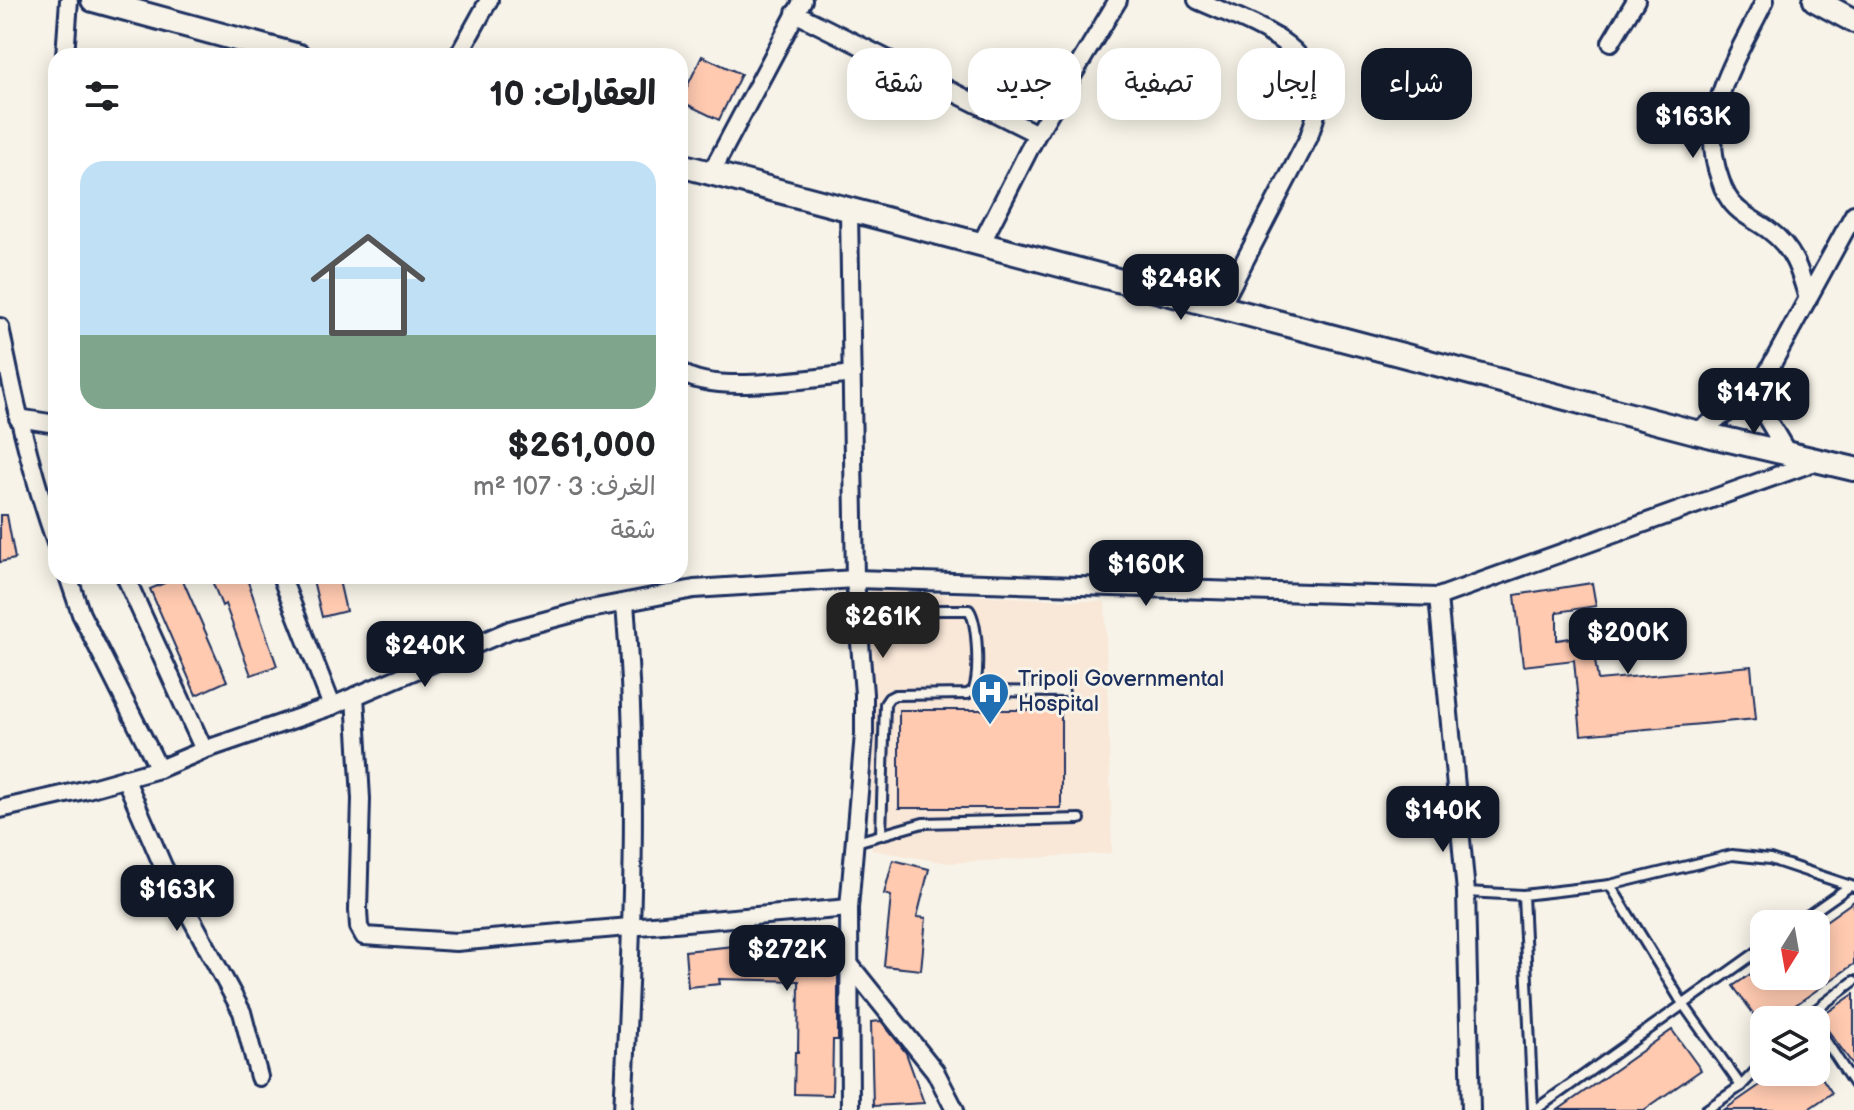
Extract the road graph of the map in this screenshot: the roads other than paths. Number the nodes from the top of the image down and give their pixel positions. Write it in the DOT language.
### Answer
graph roads {
  1 [pos="69,0"];
  2 [pos="93,0"];
  3 [pos="489,0"];
  4 [pos="1118,0"];
  5 [pos="1197,0"];
  6 [pos="1636,0"];
  7 [pos="1765,0"];
  8 [pos="1815,0"];
  9 [pos="799,7"];
  10 [pos="1854,21"];
  11 [pos="1611,42"];
  12 [pos="66,48"];
  13 [pos="270,48"];
  14 [pos="462,48"];
  15 [pos="1037,134"];
  16 [pos="688,167"];
  17 [pos="711,173"];
  18 [pos="849,211"];
  19 [pos="1854,214"];
  20 [pos="981,244"];
  21 [pos="1808,299"];
  22 [pos="1220,308"];
  23 [pos="0,327"];
  24 [pos="852,374"];
  25 [pos="688,377"];
  26 [pos="1754,397"];
  27 [pos="18,418"];
  28 [pos="48,423"];
  29 [pos="1695,432"];
  30 [pos="1788,454"];
  31 [pos="1815,462"];
  32 [pos="1854,469"];
  33 [pos="48,521"];
  34 [pos="855,579"];
  35 [pos="71,584"];
  36 [pos="129,584"];
  37 [pos="284,584"];
  38 [pos="1438,597"];
  39 [pos="625,603"];
  40 [pos="857,610"];
  41 [pos="973,691"];
  42 [pos="1064,692"];
  43 [pos="355,696"];
  44 [pos="332,706"];
  45 [pos="204,750"];
  46 [pos="159,769"];
  47 [pos="125,778"];
  48 [pos="0,809"];
  49 [pos="1080,819"];
  50 [pos="881,835"];
  51 [pos="856,842"];
  52 [pos="1610,885"];
  53 [pos="1852,886"];
  54 [pos="1466,892"];
  55 [pos="1523,895"];
  56 [pos="849,908"];
  57 [pos="1817,910"];
  58 [pos="630,925"];
  59 [pos="1750,957"];
  60 [pos="850,965"];
  61 [pos="1854,981"];
  62 [pos="1683,1004"];
  63 [pos="1824,1006"];
  64 [pos="1830,1047"];
  65 [pos="259,1077"];
  66 [pos="1750,1077"];
  67 [pos="1854,1084"];
  68 [pos="1741,1086"];
  69 [pos="623,1110"];
  70 [pos="850,1110"];
  71 [pos="955,1110"];
  72 [pos="1471,1110"];
  73 [pos="1534,1110"];
  74 [pos="1706,1110"];
  1 -- 12 [label="street"];
  2 -- 13 [label="main road"];
  3 -- 14 [label="street"];
  4 -- 15 [label="street"];
  5 -- 22 [label="street"];
  6 -- 11 [label="street"];
  7 -- 21 [label="street"];
  8 -- 10 [label="main road"];
  9 -- 15 [label="street"];
  9 -- 17 [label="street"];
  15 -- 20 [label="street"];
  16 -- 17 [label="main road"];
  17 -- 18 [label="main road"];
  18 -- 20 [label="main road"];
  18 -- 24 [label="street"];
  19 -- 21 [label="street"];
  20 -- 22 [label="main road"];
  21 -- 26 [label="street"];
  22 -- 29 [label="main road"];
  23 -- 27 [label="street"];
  24 -- 25 [label="street"];
  24 -- 34 [label="street"];
  26 -- 29 [label="street"];
  26 -- 30 [label="street"];
  27 -- 28 [label="street"];
  27 -- 33 [label="street"];
  29 -- 30 [label="main road"];
  30 -- 31 [label="main road"];
  31 -- 32 [label="main road"];
  31 -- 38 [label="street"];
  34 -- 38 [label="street"];
  34 -- 39 [label="street"];
  34 -- 40 [label="street"];
  35 -- 46 [label="street"];
  36 -- 45 [label="street"];
  37 -- 44 [label="street"];
  38 -- 54 [label="street"];
  39 -- 43 [label="street"];
  39 -- 58 [label="street"];
  40 -- 41 [label="lane"];
  40 -- 51 [label="street"];
  41 -- 42 [label="lane"];
  41 -- 50 [label="lane"];
  43 -- 44 [label="street"];
  43 -- 58 [label="street"];
  44 -- 45 [label="street"];
  45 -- 46 [label="street"];
  46 -- 47 [label="street"];
  47 -- 48 [label="street"];
  47 -- 65 [label="street"];
  49 -- 50 [label="lane"];
  50 -- 51 [label="lane"];
  51 -- 56 [label="street"];
  52 -- 53 [label="lane"];
  52 -- 55 [label="lane"];
  52 -- 62 [label="lane"];
  53 -- 57 [label="lane"];
  54 -- 55 [label="lane"];
  54 -- 72 [label="street"];
  55 -- 73 [label="lane"];
  56 -- 58 [label="street"];
  56 -- 60 [label="street"];
  58 -- 69 [label="street"];
  59 -- 62 [label="lane"];
  60 -- 70 [label="street"];
  60 -- 71 [label="street"];
  61 -- 63 [label="lane"];
  62 -- 68 [label="lane"];
  62 -- 73 [label="lane"];
  64 -- 67 [label="lane"];
  66 -- 68 [label="lane"];
  68 -- 74 [label="lane"];
}
